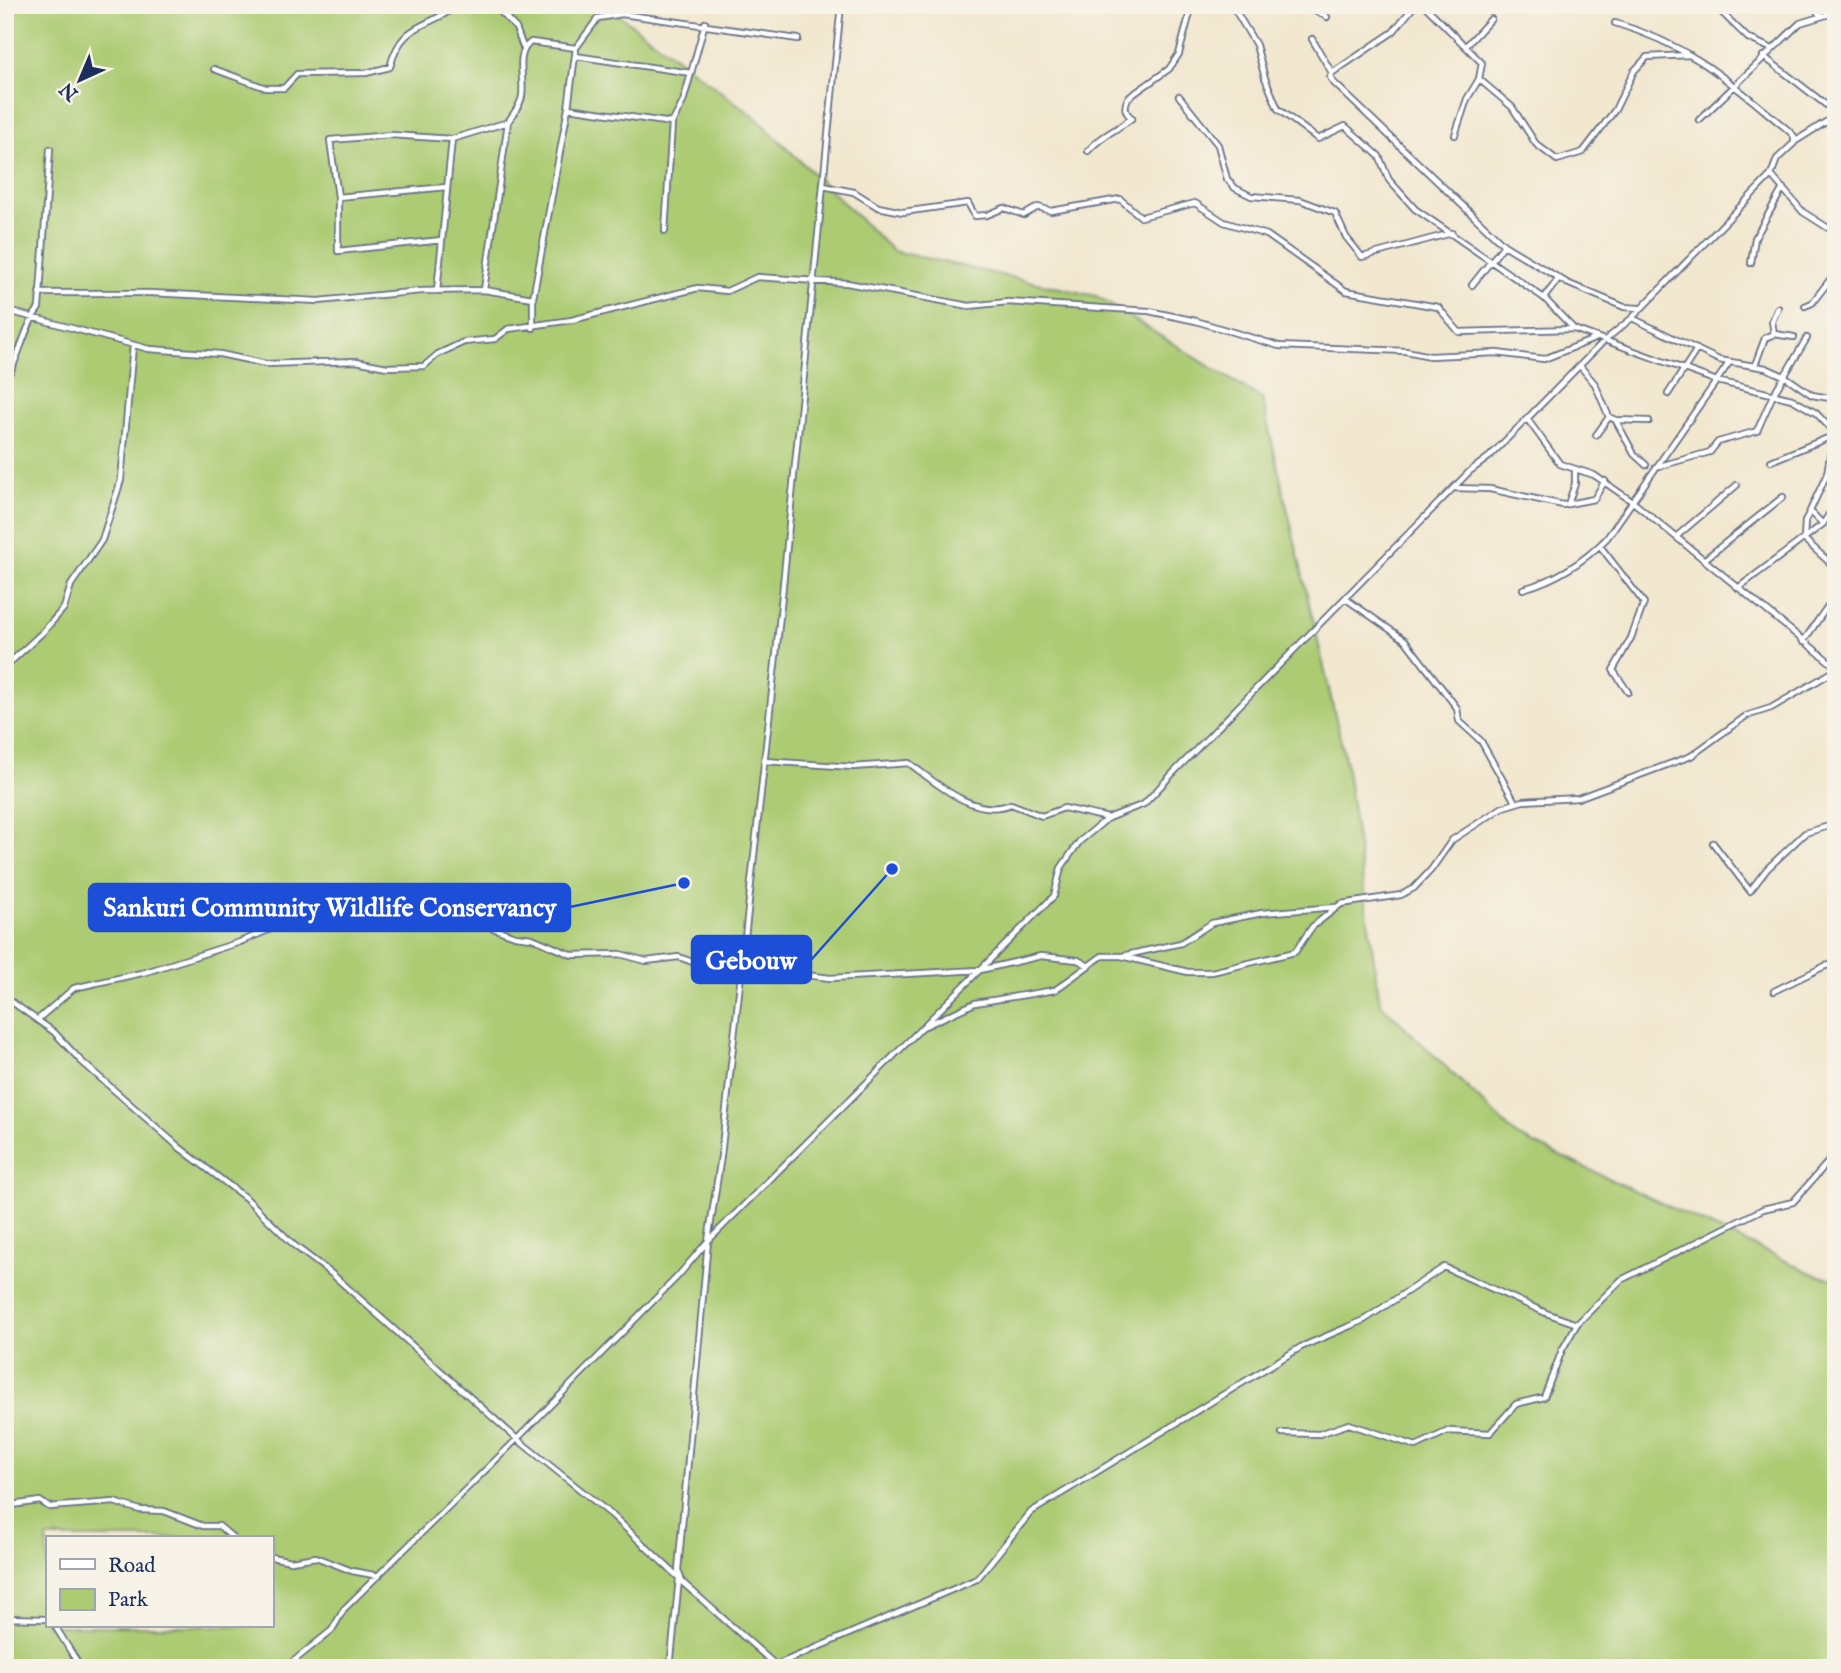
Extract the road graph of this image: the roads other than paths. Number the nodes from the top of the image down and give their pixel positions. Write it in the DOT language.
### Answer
graph roads {
  1 [pos="458,5"];
  2 [pos="494,5"];
  3 [pos="841,5"];
  4 [pos="1192,5"];
  5 [pos="1232,5"];
  6 [pos="1305,5"];
  7 [pos="1415,5"];
  8 [pos="1424,5"];
  9 [pos="1714,5"];
  10 [pos="1812,5"];
  11 [pos="1836,12"];
  12 [pos="1820,15"];
  13 [pos="1327,17"];
  14 [pos="1492,19"];
  15 [pos="705,23"];
  16 [pos="1615,23"];
  17 [pos="798,39"];
  18 [pos="1312,39"];
  19 [pos="1467,45"];
  20 [pos="523,47"];
  21 [pos="576,48"];
  22 [pos="1770,48"];
  23 [pos="1695,55"];
  24 [pos="575,56"];
  25 [pos="1763,56"];
  26 [pos="214,69"];
  27 [pos="1332,72"];
  28 [pos="691,73"];
  29 [pos="1479,79"];
  30 [pos="1734,83"];
  31 [pos="1179,96"];
  32 [pos="568,108"];
  33 [pos="1699,120"];
  34 [pos="508,122"];
  35 [pos="672,123"];
  36 [pos="1455,135"];
  37 [pos="452,139"];
  38 [pos="1794,143"];
  39 [pos="50,149"];
  40 [pos="1088,151"];
  41 [pos="1771,175"];
  42 [pos="823,186"];
  43 [pos="447,187"];
  44 [pos="1783,188"];
  45 [pos="338,197"];
  46 [pos="664,232"];
  47 [pos="1453,233"];
  48 [pos="1836,233"];
  49 [pos="442,240"];
  50 [pos="1504,245"];
  51 [pos="1489,262"];
  52 [pos="1751,263"];
  53 [pos="1836,272"];
  54 [pos="1559,278"];
  55 [pos="813,282"];
  56 [pos="1472,285"];
  57 [pos="484,290"];
  58 [pos="437,291"];
  59 [pos="39,293"];
  60 [pos="533,298"];
  61 [pos="1544,298"];
  62 [pos="1805,306"];
  63 [pos="1640,308"];
  64 [pos="1778,308"];
  65 [pos="5,310"];
  66 [pos="32,317"];
  67 [pos="1632,317"];
  68 [pos="533,328"];
  69 [pos="1574,329"];
  70 [pos="1774,334"];
  71 [pos="1794,337"];
  72 [pos="1597,338"];
  73 [pos="1807,338"];
  74 [pos="1604,341"];
  75 [pos="133,345"];
  76 [pos="1697,349"];
  77 [pos="1729,363"];
  78 [pos="1755,365"];
  79 [pos="1580,366"];
  80 [pos="1686,369"];
  81 [pos="1786,376"];
  82 [pos="5,381"];
  83 [pos="1717,381"];
  84 [pos="1668,394"];
  85 [pos="1773,395"];
  86 [pos="1836,399"];
  87 [pos="1609,416"];
  88 [pos="1528,420"];
  89 [pos="1616,420"];
  90 [pos="1649,421"];
  91 [pos="1596,435"];
  92 [pos="1835,438"];
  93 [pos="1771,461"];
  94 [pos="1646,466"];
  95 [pos="1658,467"];
  96 [pos="1575,471"];
  97 [pos="1605,481"];
  98 [pos="1738,485"];
  99 [pos="1455,488"];
  100 [pos="1783,498"];
  101 [pos="1633,502"];
  102 [pos="1836,503"];
  103 [pos="1568,504"];
  104 [pos="1810,511"];
  105 [pos="1823,524"];
  106 [pos="1677,536"];
  107 [pos="1804,539"];
  108 [pos="1600,546"];
  109 [pos="1705,559"];
  110 [pos="1829,562"];
  111 [pos="1738,588"];
  112 [pos="1523,589"];
  113 [pos="1836,594"];
  114 [pos="1346,599"];
  115 [pos="1803,642"];
  116 [pos="5,667"];
  117 [pos="1836,669"];
  118 [pos="1629,692"];
  119 [pos="764,761"];
  120 [pos="1516,802"];
  121 [pos="1108,818"];
  122 [pos="1836,824"];
  123 [pos="1713,843"];
  124 [pos="1337,907"];
  125 [pos="1121,956"];
  126 [pos="1836,964"];
  127 [pos="1087,965"];
  128 [pos="980,970"];
  129 [pos="741,971"];
  130 [pos="1774,991"];
  131 [pos="5,997"];
  132 [pos="37,1020"];
  133 [pos="923,1027"];
  134 [pos="1836,1153"];
  135 [pos="708,1241"];
  136 [pos="1577,1324"];
  137 [pos="1282,1433"];
  138 [pos="517,1439"];
  139 [pos="5,1506"];
  140 [pos="231,1536"];
  141 [pos="273,1557"];
  142 [pos="380,1576"];
  143 [pos="679,1578"];
  144 [pos="5,1618"];
  145 [pos="46,1619"];
  146 [pos="56,1628"];
  147 [pos="777,1666"];
  148 [pos="81,1668"];
  149 [pos="285,1668"];
  150 [pos="670,1668"];
  1 -- 26 [label="street"];
  2 -- 20 [label="street"];
  3 -- 42 [label="street"];
  4 -- 40 [label="street"];
  5 -- 47 [label="street"];
  6 -- 13 [label="street"];
  7 -- 27 [label="street"];
  8 -- 19 [label="street"];
  9 -- 22 [label="street"];
  10 -- 12 [label="street"];
  11 -- 12 [label="street"];
  12 -- 22 [label="street"];
  14 -- 19 [label="street"];
  15 -- 17 [label="street"];
  15 -- 21 [label="street"];
  15 -- 28 [label="street"];
  16 -- 23 [label="street"];
  18 -- 27 [label="street"];
  19 -- 29 [label="street"];
  20 -- 21 [label="street"];
  20 -- 34 [label="street"];
  21 -- 24 [label="street"];
  22 -- 25 [label="street"];
  23 -- 29 [label="street"];
  23 -- 30 [label="street"];
  24 -- 28 [label="street"];
  24 -- 32 [label="street"];
  25 -- 30 [label="street"];
  25 -- 38 [label="street"];
  27 -- 50 [label="street"];
  28 -- 35 [label="street"];
  29 -- 36 [label="street"];
  30 -- 33 [label="street"];
  30 -- 38 [label="street"];
  31 -- 47 [label="street"];
  32 -- 35 [label="street"];
  32 -- 60 [label="street"];
  34 -- 37 [label="street"];
  34 -- 57 [label="street"];
  35 -- 46 [label="street"];
  37 -- 43 [label="street"];
  37 -- 45 [label="street"];
  38 -- 41 [label="street"];
  39 -- 59 [label="street"];
  41 -- 44 [label="street"];
  41 -- 63 [label="street"];
  42 -- 55 [label="street"];
  42 -- 69 [label="street"];
  43 -- 45 [label="street"];
  43 -- 49 [label="street"];
  44 -- 48 [label="street"];
  44 -- 52 [label="street"];
  45 -- 49 [label="street"];
  47 -- 51 [label="street"];
  49 -- 58 [label="street"];
  50 -- 51 [label="street"];
  50 -- 54 [label="street"];
  51 -- 56 [label="street"];
  51 -- 61 [label="street"];
  53 -- 62 [label="street"];
  54 -- 61 [label="street"];
  54 -- 63 [label="street"];
  55 -- 68 [label="street"];
  55 -- 72 [label="street"];
  55 -- 119 [label="street"];
  57 -- 58 [label="street"];
  57 -- 60 [label="street"];
  58 -- 59 [label="street"];
  59 -- 66 [label="street"];
  60 -- 68 [label="street"];
  61 -- 69 [label="street"];
  63 -- 67 [label="street"];
  64 -- 70 [label="street"];
  65 -- 66 [label="street"];
  66 -- 75 [label="street"];
  66 -- 82 [label="street"];
  67 -- 74 [label="street"];
  67 -- 76 [label="street"];
  68 -- 75 [label="street"];
  69 -- 72 [label="street"];
  70 -- 71 [label="street"];
  70 -- 78 [label="street"];
  72 -- 74 [label="street"];
  73 -- 81 [label="street"];
  74 -- 79 [label="street"];
  74 -- 80 [label="street"];
  75 -- 116 [label="street"];
  76 -- 77 [label="street"];
  76 -- 80 [label="street"];
  77 -- 78 [label="street"];
  77 -- 83 [label="street"];
  78 -- 81 [label="street"];
  79 -- 87 [label="street"];
  79 -- 88 [label="street"];
  80 -- 83 [label="street"];
  80 -- 84 [label="street"];
  81 -- 85 [label="street"];
  81 -- 86 [label="street"];
  83 -- 85 [label="street"];
  83 -- 95 [label="street"];
  85 -- 92 [label="street"];
  85 -- 95 [label="street"];
  87 -- 89 [label="street"];
  87 -- 91 [label="street"];
  88 -- 96 [label="street"];
  88 -- 99 [label="street"];
  89 -- 90 [label="street"];
  89 -- 94 [label="street"];
  92 -- 93 [label="street"];
  92 -- 104 [label="street"];
  95 -- 101 [label="street"];
  96 -- 97 [label="street"];
  96 -- 103 [label="street"];
  97 -- 101 [label="street"];
  97 -- 103 [label="street"];
  98 -- 106 [label="street"];
  99 -- 103 [label="street"];
  99 -- 114 [label="street"];
  100 -- 109 [label="street"];
  101 -- 106 [label="street"];
  101 -- 108 [label="street"];
  102 -- 105 [label="street"];
  104 -- 105 [label="street"];
  104 -- 107 [label="street"];
  105 -- 107 [label="street"];
  106 -- 109 [label="street"];
  107 -- 110 [label="street"];
  107 -- 111 [label="street"];
  108 -- 112 [label="street"];
  108 -- 118 [label="street"];
  109 -- 111 [label="street"];
  111 -- 115 [label="street"];
  113 -- 115 [label="street"];
  114 -- 120 [label="street"];
  114 -- 121 [label="street"];
  115 -- 117 [label="street"];
  117 -- 120 [label="street"];
  119 -- 121 [label="street"];
  119 -- 129 [label="street"];
  120 -- 124 [label="street"];
  121 -- 128 [label="street"];
  122 -- 123 [label="street"];
  124 -- 125 [label="street"];
  124 -- 125 [label="street"];
  125 -- 127 [label="street"];
  126 -- 130 [label="street"];
  127 -- 128 [label="street"];
  127 -- 133 [label="street"];
  128 -- 129 [label="street"];
  128 -- 133 [label="street"];
  129 -- 132 [label="street"];
  129 -- 135 [label="street"];
  131 -- 132 [label="street"];
  132 -- 138 [label="street"];
  133 -- 135 [label="street"];
  134 -- 136 [label="street"];
  135 -- 138 [label="street"];
  135 -- 143 [label="street"];
  136 -- 137 [label="street"];
  136 -- 147 [label="street"];
  138 -- 142 [label="street"];
  138 -- 143 [label="street"];
  139 -- 140 [label="street"];
  141 -- 142 [label="street"];
  142 -- 149 [label="street"];
  143 -- 147 [label="street"];
  143 -- 150 [label="street"];
  144 -- 145 [label="street"];
  146 -- 148 [label="street"];
}
